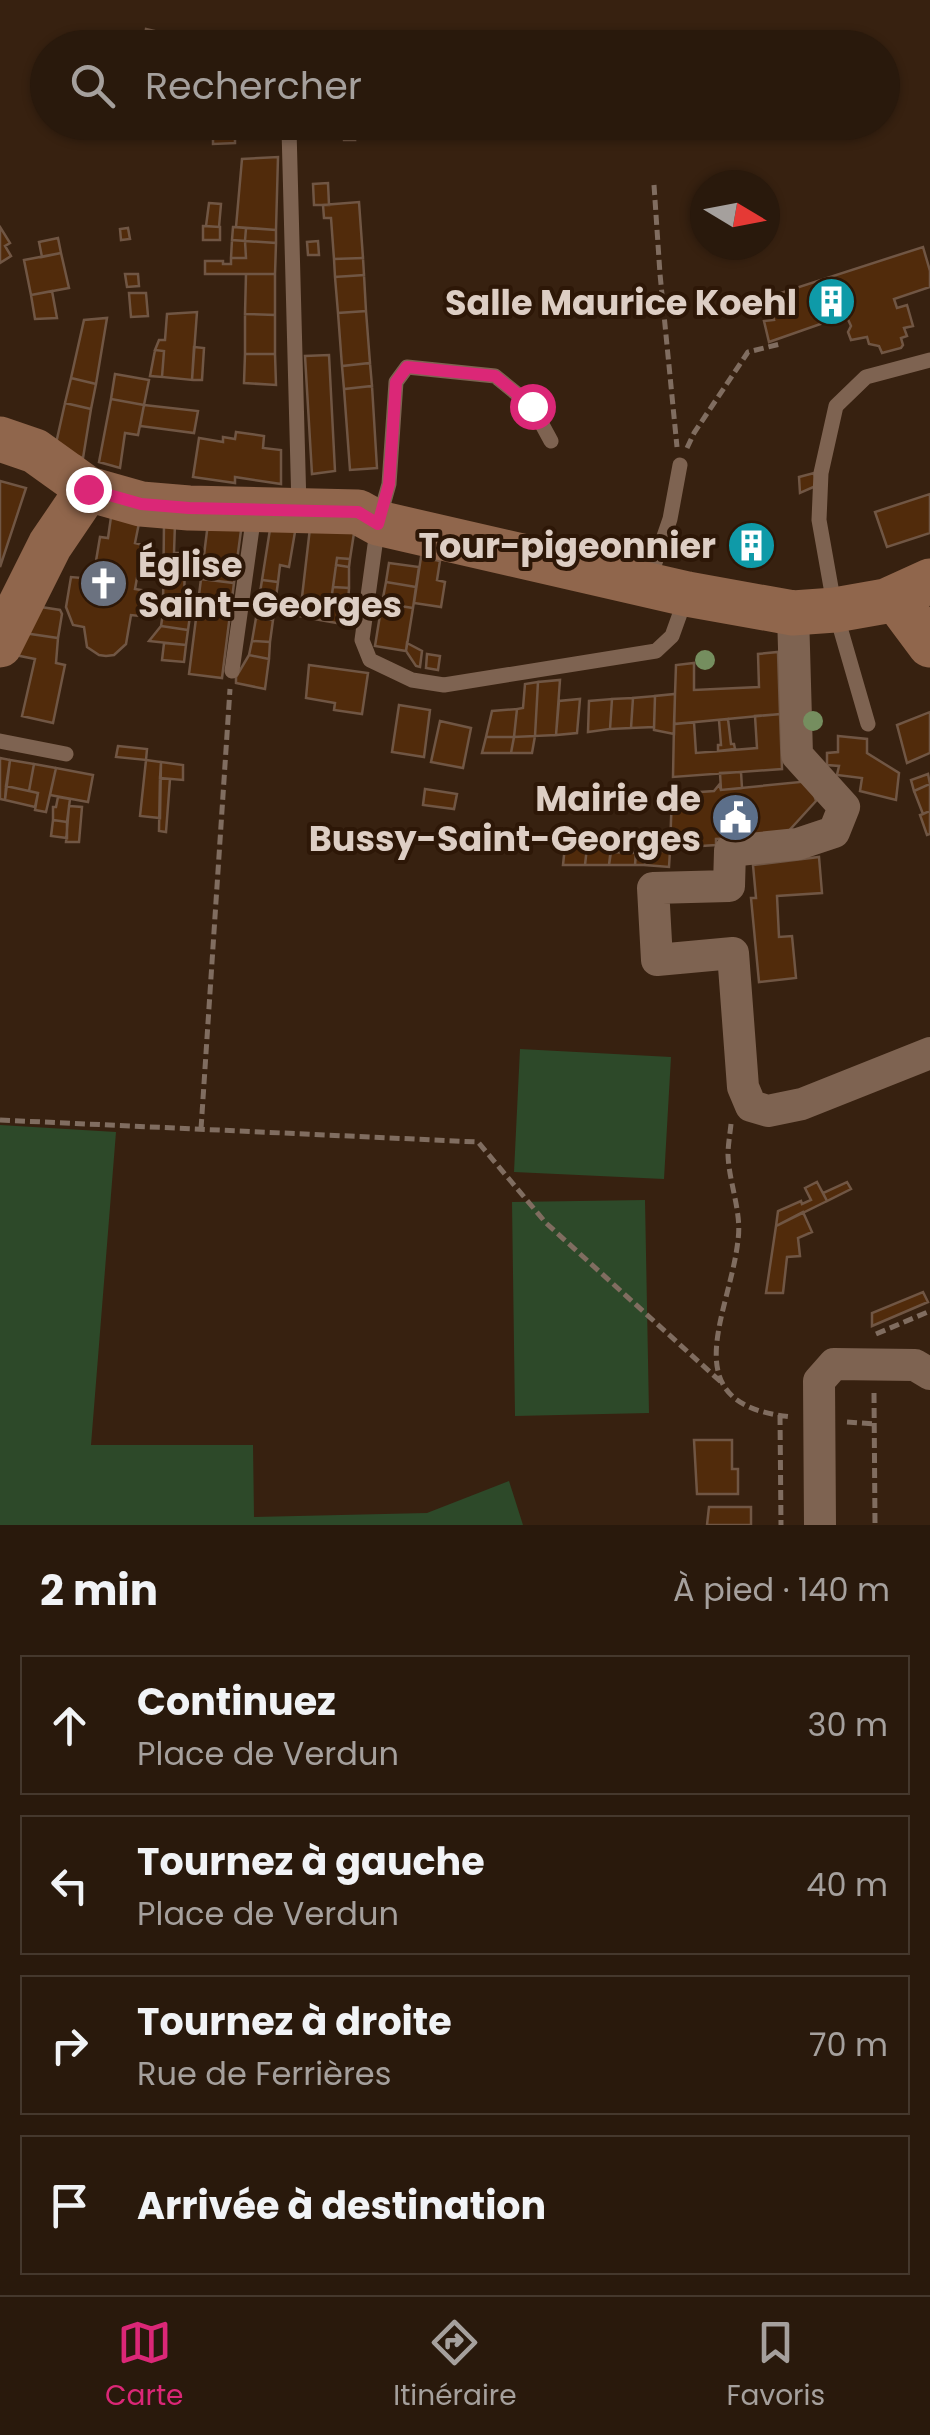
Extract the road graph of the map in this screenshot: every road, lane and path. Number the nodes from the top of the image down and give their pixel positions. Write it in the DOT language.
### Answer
graph roads {
  1 [pos="289,140"];
  2 [pos="654,185"];
  3 [pos="780,344"];
  4 [pos="930,360"];
  5 [pos="0,439"];
  6 [pos="551,441"];
  7 [pos="680,465"];
  8 [pos="88,489"];
  9 [pos="254,510"];
  10 [pos="299,510"];
  11 [pos="378,524"];
  12 [pos="667,589"];
  13 [pos="912,590"];
  14 [pos="814,611"];
  15 [pos="0,645"];
  16 [pos="930,645"];
  17 [pos="232,671"];
  18 [pos="868,724"];
  19 [pos="0,741"];
  20 [pos="66,754"];
  21 [pos="930,1053"];
  22 [pos="751,1106"];
  23 [pos="0,1120"];
  24 [pos="201,1128"];
  25 [pos="930,1311"];
  26 [pos="874,1364"];
  27 [pos="930,1374"];
  28 [pos="721,1382"];
  29 [pos="781,1525"];
  30 [pos="820,1525"];
  31 [pos="875,1525"];
  1 -- 10 [label="lane"];
  2 -- 7 [label="path"];
  3 -- 7 [label="path"];
  4 -- 14 [label="lane"];
  5 -- 8 [label="street"];
  6 -- 11 [label="lane"];
  7 -- 12 [label="lane"];
  8 -- 9 [label="street"];
  8 -- 15 [label="street"];
  9 -- 10 [label="street"];
  9 -- 17 [label="lane"];
  10 -- 11 [label="street"];
  11 -- 12 [label="street"];
  11 -- 12 [label="lane"];
  12 -- 14 [label="street"];
  13 -- 14 [label="street"];
  13 -- 16 [label="street"];
  14 -- 18 [label="lane"];
  14 -- 22 [label="street"];
  17 -- 24 [label="path"];
  19 -- 20 [label="lane"];
  21 -- 22 [label="street"];
  22 -- 28 [label="path"];
  23 -- 24 [label="path"];
  24 -- 28 [label="path"];
  25 -- 26 [label="path"];
  26 -- 27 [label="street"];
  26 -- 30 [label="street"];
  26 -- 31 [label="path"];
  28 -- 29 [label="path"];
}
